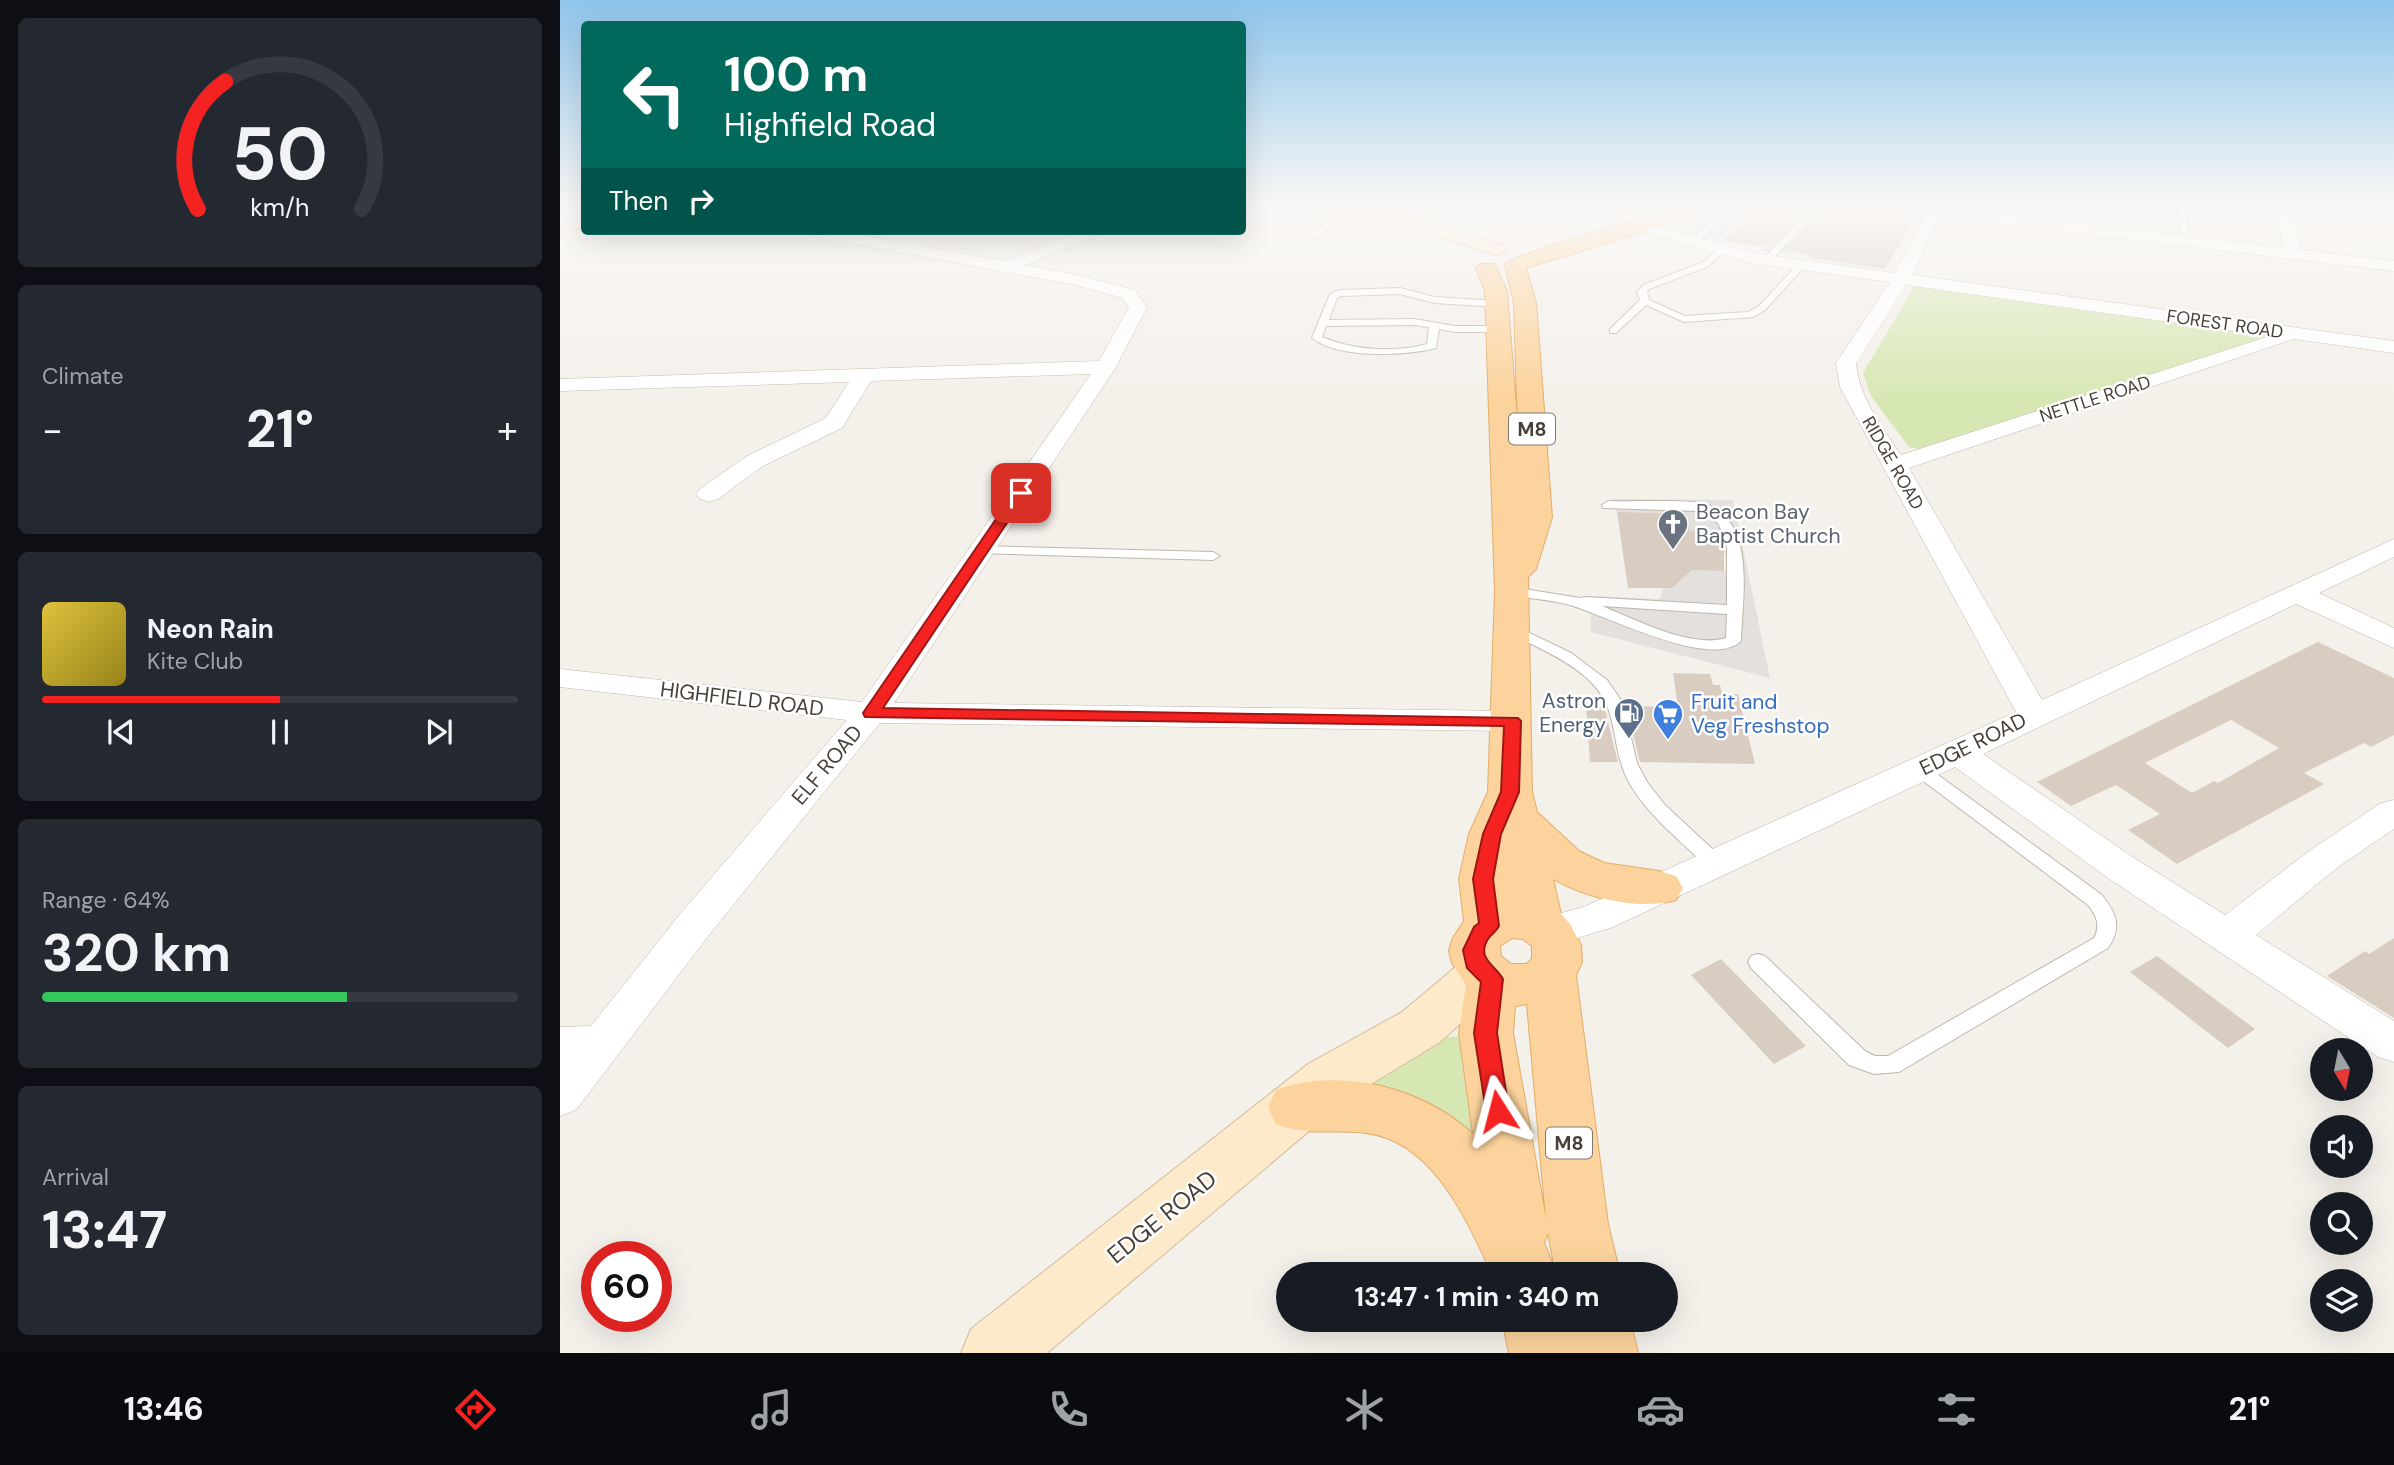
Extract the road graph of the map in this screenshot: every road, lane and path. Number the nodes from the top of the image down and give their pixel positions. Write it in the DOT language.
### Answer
graph roads {
  1 [pos="1026,271"];
  2 [pos="1492,271"];
  3 [pos="1500,271"];
  4 [pos="1686,271"];
  5 [pos="1796,271"];
  6 [pos="1845,271"];
  7 [pos="1905,271"];
  8 [pos="1901,279"];
  9 [pos="1645,301"];
  10 [pos="1360,307"];
  11 [pos="1497,317"];
  12 [pos="1324,323"];
  13 [pos="1434,326"];
  14 [pos="1613,331"];
  15 [pos="2295,334"];
  16 [pos="2394,347"];
  17 [pos="1106,367"];
  18 [pos="863,377"];
  19 [pos="560,385"];
  20 [pos="1895,465"];
  21 [pos="709,494"];
  22 [pos="1608,505"];
  23 [pos="2394,547"];
  24 [pos="982,550"];
  25 [pos="1213,556"];
  26 [pos="2296,593"];
  27 [pos="1572,601"];
  28 [pos="1512,609"];
  29 [pos="1735,610"];
  30 [pos="2394,639"];
  31 [pos="560,678"];
  32 [pos="871,713"];
  33 [pos="2034,714"];
  34 [pos="1512,721"];
  35 [pos="1956,751"];
  36 [pos="1920,770"];
  37 [pos="1513,805"];
  38 [pos="2394,812"];
  39 [pos="1715,863"];
  40 [pos="1659,888"];
  41 [pos="2227,936"];
  42 [pos="1546,943"];
  43 [pos="1484,957"];
  44 [pos="1758,962"];
  45 [pos="603,1044"];
  46 [pos="2394,1044"];
  47 [pos="560,1045"];
  48 [pos="1312,1094"];
  49 [pos="560,1096"];
  50 [pos="1588,1257"];
  51 [pos="1516,1262"];
  52 [pos="1523,1262"];
  53 [pos="1538,1332"];
  54 [pos="995,1353"];
  55 [pos="1543,1353"];
  1 -- 17 [label="street, ELF ROAD"];
  2 -- 11 [label="main road, M8"];
  3 -- 28 [label="main road, M8"];
  4 -- 9 [label="lane"];
  5 -- 9 [label="lane"];
  6 -- 8 [label="street, FOREST ROAD"];
  7 -- 8 [label="street, RIDGE ROAD"];
  8 -- 15 [label="street, FOREST ROAD"];
  8 -- 20 [label="street, RIDGE ROAD"];
  9 -- 14 [label="lane"];
  10 -- 11 [label="lane"];
  10 -- 12 [label="lane"];
  10 -- 12 [label="lane"];
  10 -- 13 [label="lane"];
  11 -- 13 [label="lane"];
  11 -- 28 [label="main road, M8"];
  12 -- 13 [label="lane"];
  15 -- 16 [label="street, FOREST ROAD"];
  15 -- 20 [label="street, NETTLE ROAD"];
  17 -- 18 [label="street"];
  17 -- 24 [label="street, ELF ROAD"];
  18 -- 19 [label="street"];
  18 -- 21 [label="street"];
  20 -- 33 [label="street, RIDGE ROAD"];
  22 -- 29 [label="lane"];
  23 -- 26 [label="street, EDGE ROAD"];
  24 -- 25 [label="lane"];
  24 -- 32 [label="street, ELF ROAD"];
  26 -- 30 [label="street"];
  26 -- 33 [label="street, EDGE ROAD"];
  27 -- 28 [label="lane"];
  27 -- 29 [label="lane"];
  27 -- 29 [label="lane"];
  28 -- 34 [label="main road, M8"];
  28 -- 39 [label="lane"];
  31 -- 32 [label="street, HIGHFIELD ROAD"];
  32 -- 34 [label="street, HIGHFIELD ROAD"];
  32 -- 45 [label="street, ELF ROAD"];
  33 -- 35 [label="street, EDGE ROAD"];
  34 -- 37 [label="main road, M8"];
  35 -- 36 [label="street, EDGE ROAD"];
  35 -- 41 [label="street"];
  36 -- 39 [label="street, EDGE ROAD"];
  36 -- 44 [label="lane"];
  37 -- 40 [label="main road"];
  37 -- 42 [label="main road, M8"];
  37 -- 43 [label="main road, M8"];
  38 -- 41 [label="street"];
  39 -- 40 [label="street, EDGE ROAD"];
  40 -- 42 [label="street, EDGE ROAD"];
  41 -- 46 [label="street"];
  42 -- 43 [label="main road"];
  42 -- 50 [label="main road, M8"];
  43 -- 48 [label="street, EDGE ROAD"];
  43 -- 52 [label="main road, M8"];
  45 -- 47 [label="street"];
  45 -- 49 [label="street, ELF ROAD"];
  48 -- 51 [label="main road"];
  48 -- 54 [label="street, EDGE ROAD"];
  53 -- 55 [label="main road, M8"];
}
